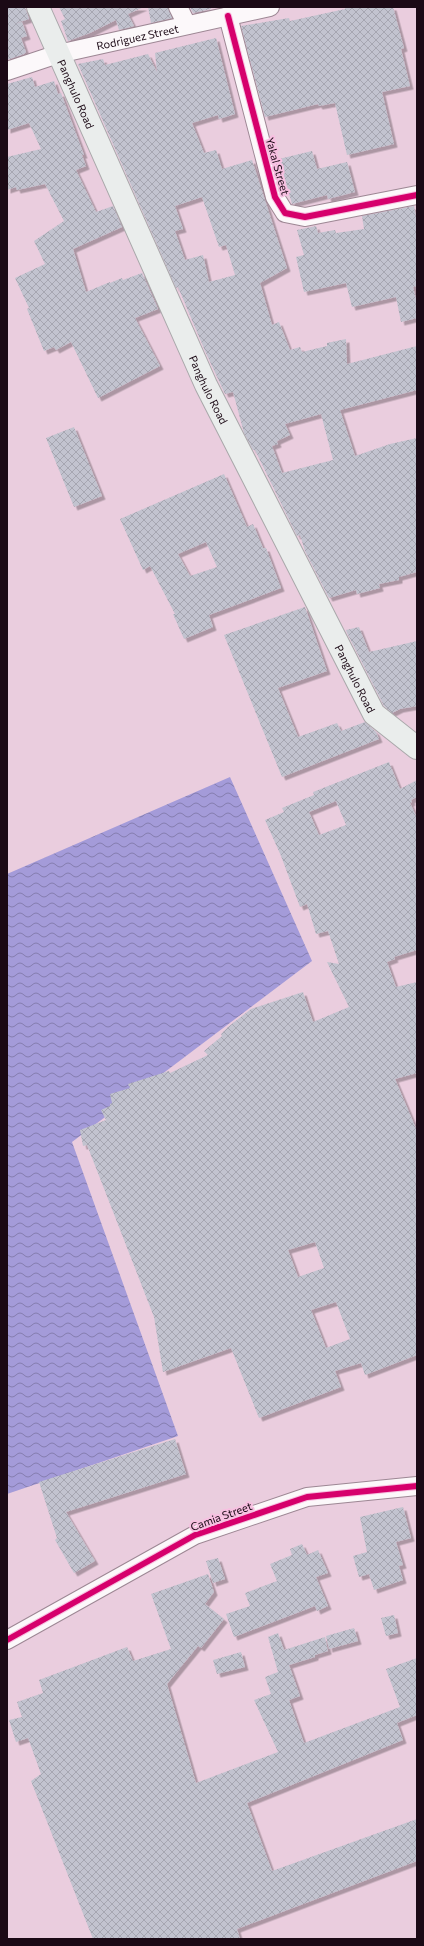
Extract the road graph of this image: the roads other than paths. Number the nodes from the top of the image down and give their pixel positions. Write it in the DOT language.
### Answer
graph roads {
  1 [pos="38,7"];
  2 [pos="178,7"];
  3 [pos="270,7"];
  4 [pos="228,16"];
  5 [pos="187,25"];
  6 [pos="58,54"];
  7 [pos="7,71"];
  8 [pos="417,195"];
  9 [pos="417,748"];
  10 [pos="417,1486"];
  11 [pos="7,1640"];
  1 -- 6 [label="main road, Panghulo Road"];
  2 -- 5 [label="street"];
  3 -- 4 [label="street, Rodriguez Street"];
  4 -- 5 [label="street, Rodriguez Street"];
  4 -- 8 [label="street, Yakal Street"];
  5 -- 6 [label="street, Rodriguez Street"];
  6 -- 7 [label="street, Rodriguez Street"];
  6 -- 9 [label="main road, Panghulo Road"];
  10 -- 11 [label="street, Camia Street"];
}
